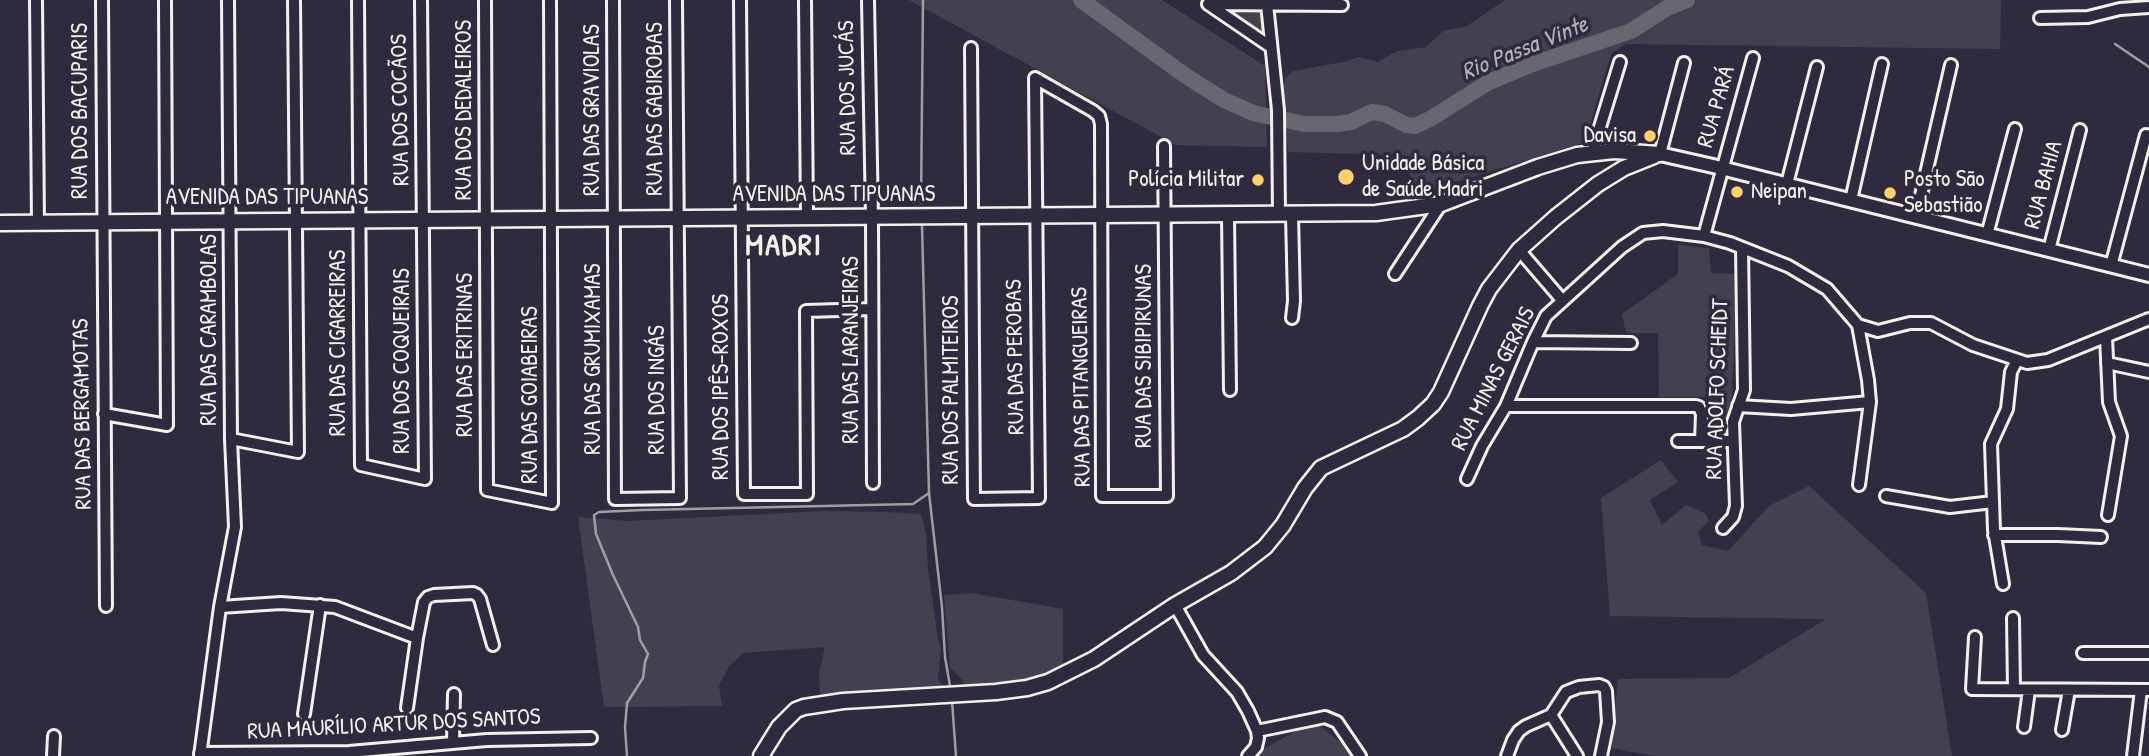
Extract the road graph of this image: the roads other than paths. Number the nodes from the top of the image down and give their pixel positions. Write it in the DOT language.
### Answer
graph roads {
  1 [pos="36,0"];
  2 [pos="102,0"];
  3 [pos="165,0"];
  4 [pos="228,0"];
  5 [pos="293,0"];
  6 [pos="358,0"];
  7 [pos="421,0"];
  8 [pos="485,0"];
  9 [pos="550,0"];
  10 [pos="613,0"];
  11 [pos="676,0"];
  12 [pos="740,0"];
  13 [pos="805,0"];
  14 [pos="868,0"];
  15 [pos="1267,4"];
  16 [pos="1342,5"];
  17 [pos="2149,7"];
  18 [pos="2040,18"];
  19 [pos="1271,47"];
  20 [pos="971,48"];
  21 [pos="1753,58"];
  22 [pos="1620,62"];
  23 [pos="1684,63"];
  24 [pos="1882,64"];
  25 [pos="1951,65"];
  26 [pos="1817,67"];
  27 [pos="2015,129"];
  28 [pos="2080,130"];
  29 [pos="2146,135"];
  30 [pos="1164,145"];
  31 [pos="1592,153"];
  32 [pos="1660,154"];
  33 [pos="1722,168"];
  34 [pos="1787,184"];
  35 [pos="1851,200"];
  36 [pos="1441,204"];
  37 [pos="1101,215"];
  38 [pos="1165,215"];
  39 [pos="1228,215"];
  40 [pos="1285,215"];
  41 [pos="1036,216"];
  42 [pos="872,217"];
  43 [pos="972,217"];
  44 [pos="1916,217"];
  45 [pos="678,218"];
  46 [pos="743,218"];
  47 [pos="807,218"];
  48 [pos="551,219"];
  49 [pos="423,220"];
  50 [pos="486,220"];
  51 [pos="614,220"];
  52 [pos="230,221"];
  53 [pos="295,221"];
  54 [pos="359,221"];
  55 [pos="103,222"];
  56 [pos="167,222"];
  57 [pos="0,223"];
  58 [pos="38,223"];
  59 [pos="1987,235"];
  60 [pos="1704,236"];
  61 [pos="1742,248"];
  62 [pos="1519,250"];
  63 [pos="2049,250"];
  64 [pos="2111,266"];
  65 [pos="1395,274"];
  66 [pos="2149,275"];
  67 [pos="1562,300"];
  68 [pos="872,309"];
  69 [pos="1292,318"];
  70 [pos="2149,320"];
  71 [pos="1858,326"];
  72 [pos="2106,337"];
  73 [pos="1533,342"];
  74 [pos="1631,342"];
  75 [pos="2017,360"];
  76 [pos="2107,363"];
  77 [pos="2149,372"];
  78 [pos="1230,390"];
  79 [pos="1870,402"];
  80 [pos="1506,406"];
  81 [pos="1738,406"];
  82 [pos="104,414"];
  83 [pos="231,439"];
  84 [pos="1678,441"];
  85 [pos="1701,441"];
  86 [pos="1733,441"];
  87 [pos="361,465"];
  88 [pos="1467,479"];
  89 [pos="873,483"];
  90 [pos="1859,485"];
  91 [pos="487,490"];
  92 [pos="1167,496"];
  93 [pos="1886,496"];
  94 [pos="1039,498"];
  95 [pos="615,499"];
  96 [pos="1993,502"];
  97 [pos="2108,515"];
  98 [pos="1723,528"];
  99 [pos="1994,535"];
  100 [pos="2101,537"];
  101 [pos="2003,584"];
  102 [pos="320,605"];
  103 [pos="1175,605"];
  104 [pos="106,606"];
  105 [pos="220,607"];
  106 [pos="2013,618"];
  107 [pos="417,638"];
  108 [pos="1975,638"];
  109 [pos="493,645"];
  110 [pos="2084,653"];
  111 [pos="2149,653"];
  112 [pos="2014,690"];
  113 [pos="2029,690"];
  114 [pos="2069,690"];
  115 [pos="2145,690"];
  116 [pos="454,694"];
  117 [pos="407,708"];
  118 [pos="304,714"];
  119 [pos="1550,715"];
  120 [pos="2024,727"];
  121 [pos="2062,730"];
  122 [pos="1257,731"];
  123 [pos="54,736"];
  124 [pos="591,738"];
  125 [pos="453,743"];
  126 [pos="200,755"];
  127 [pos="53,756"];
  128 [pos="761,756"];
  129 [pos="1248,756"];
  130 [pos="1360,756"];
  131 [pos="1507,756"];
  132 [pos="1577,756"];
  133 [pos="1601,756"];
  134 [pos="2133,756"];
  1 -- 58 [label="street"];
  2 -- 55 [label="street, RUA DOS BACUPARIS"];
  3 -- 56 [label="street"];
  4 -- 52 [label="street, RUA DAS CARAMBOLAS"];
  5 -- 53 [label="street"];
  6 -- 54 [label="street, RUA DAS CIGARREIRAS"];
  7 -- 49 [label="street, RUA DOS COCÃOS"];
  8 -- 50 [label="street, RUA DOS DEDALEIROS"];
  9 -- 48 [label="street"];
  10 -- 51 [label="street, RUA DAS GRAVIOLAS"];
  11 -- 45 [label="street, RUA DAS GABIROBAS"];
  12 -- 46 [label="street"];
  13 -- 47 [label="street"];
  14 -- 42 [label="street, RUA DOS JUCÁS"];
  15 -- 16 [label="street"];
  15 -- 19 [label="street"];
  15 -- 19 [label="street"];
  17 -- 18 [label="street"];
  19 -- 40 [label="street"];
  20 -- 43 [label="street"];
  21 -- 33 [label="street, RUA PARÁ"];
  22 -- 31 [label="street"];
  23 -- 32 [label="street"];
  24 -- 35 [label="street"];
  25 -- 44 [label="street"];
  26 -- 34 [label="street"];
  27 -- 59 [label="street"];
  28 -- 63 [label="street, RUA BAHIA"];
  29 -- 64 [label="street"];
  30 -- 38 [label="street, RUA DAS SIBIPIRUNAS"];
  31 -- 32 [label="main road, AVENIDA DAS TIPUANAS"];
  31 -- 36 [label="main road, AVENIDA DAS TIPUANAS"];
  32 -- 33 [label="street"];
  32 -- 62 [label="main road"];
  33 -- 34 [label="street"];
  33 -- 60 [label="street, RUA PARÁ"];
  34 -- 35 [label="street"];
  35 -- 44 [label="street"];
  36 -- 40 [label="main road, AVENIDA DAS TIPUANAS"];
  36 -- 65 [label="street"];
  37 -- 38 [label="main road, AVENIDA DAS TIPUANAS"];
  37 -- 41 [label="main road, AVENIDA DAS TIPUANAS"];
  37 -- 41 [label="street, RUA DAS PEROBAS"];
  37 -- 92 [label="street, RUA DAS PITANGUEIRAS"];
  38 -- 39 [label="main road, AVENIDA DAS TIPUANAS"];
  38 -- 92 [label="street, RUA DAS SIBIPIRUNAS"];
  39 -- 40 [label="main road, AVENIDA DAS TIPUANAS"];
  39 -- 78 [label="street"];
  40 -- 69 [label="street"];
  41 -- 43 [label="main road, AVENIDA DAS TIPUANAS"];
  41 -- 94 [label="street, RUA DAS PEROBAS"];
  42 -- 43 [label="main road, AVENIDA DAS TIPUANAS"];
  42 -- 47 [label="main road, AVENIDA DAS TIPUANAS"];
  42 -- 68 [label="street, RUA DAS LARANJEIRAS"];
  43 -- 94 [label="street, RUA DOS PALMITEIROS"];
  44 -- 59 [label="street"];
  45 -- 46 [label="main road, AVENIDA DAS TIPUANAS"];
  45 -- 51 [label="main road, AVENIDA DAS TIPUANAS"];
  45 -- 95 [label="street, RUA DOS INGÁS"];
  46 -- 47 [label="main road, AVENIDA DAS TIPUANAS"];
  46 -- 68 [label="street, RUA DOS IPÊS-ROXOS"];
  48 -- 50 [label="main road, AVENIDA DAS TIPUANAS"];
  48 -- 51 [label="main road, AVENIDA DAS TIPUANAS"];
  48 -- 91 [label="street, RUA DAS GOIABEIRAS"];
  49 -- 50 [label="main road, AVENIDA DAS TIPUANAS"];
  49 -- 54 [label="main road, AVENIDA DAS TIPUANAS"];
  49 -- 87 [label="street, RUA DOS COQUEIRAIS"];
  50 -- 91 [label="street, RUA DAS ERITRINAS"];
  51 -- 95 [label="street, RUA DAS GRUMIXAMAS"];
  52 -- 53 [label="main road, AVENIDA DAS TIPUANAS"];
  52 -- 56 [label="main road, AVENIDA DAS TIPUANAS"];
  52 -- 83 [label="street, RUA DAS CARAMBOLAS"];
  53 -- 54 [label="main road, AVENIDA DAS TIPUANAS"];
  53 -- 83 [label="street"];
  54 -- 87 [label="street, RUA DAS CIGARREIRAS"];
  55 -- 56 [label="main road, AVENIDA DAS TIPUANAS"];
  55 -- 58 [label="main road, AVENIDA DAS TIPUANAS"];
  55 -- 82 [label="street, RUA DAS BERGAMOTAS"];
  56 -- 82 [label="street"];
  57 -- 58 [label="main road, AVENIDA DAS TIPUANAS"];
  59 -- 63 [label="street"];
  60 -- 61 [label="street, RUA MINAS GERAIS"];
  60 -- 67 [label="street, RUA MINAS GERAIS"];
  61 -- 71 [label="street, RUA MINAS GERAIS"];
  61 -- 81 [label="street, RUA ADOLFO SCHEIDT"];
  62 -- 67 [label="street"];
  62 -- 103 [label="main road"];
  63 -- 64 [label="street"];
  64 -- 66 [label="street"];
  67 -- 73 [label="street, RUA MINAS GERAIS"];
  68 -- 89 [label="street, RUA DAS LARANJEIRAS"];
  70 -- 72 [label="street"];
  71 -- 75 [label="street"];
  71 -- 79 [label="street"];
  72 -- 75 [label="street"];
  72 -- 76 [label="street"];
  73 -- 74 [label="street"];
  73 -- 80 [label="street, RUA MINAS GERAIS"];
  75 -- 96 [label="street"];
  76 -- 77 [label="street"];
  76 -- 97 [label="street"];
  79 -- 81 [label="street"];
  79 -- 90 [label="street"];
  80 -- 85 [label="street"];
  80 -- 88 [label="street, RUA MINAS GERAIS"];
  81 -- 86 [label="street, RUA ADOLFO SCHEIDT"];
  82 -- 104 [label="street, RUA DAS BERGAMOTAS"];
  83 -- 105 [label="street, RUA DAS CARAMBOLAS"];
  84 -- 85 [label="street"];
  85 -- 86 [label="street"];
  86 -- 98 [label="street, RUA ADOLFO SCHEIDT"];
  93 -- 96 [label="street"];
  96 -- 99 [label="street"];
  99 -- 100 [label="street"];
  99 -- 101 [label="street"];
  102 -- 105 [label="street"];
  102 -- 107 [label="street"];
  102 -- 118 [label="street"];
  103 -- 122 [label="street"];
  103 -- 128 [label="main road"];
  105 -- 126 [label="street, RUA DAS CARAMBOLAS"];
  106 -- 112 [label="street"];
  107 -- 109 [label="street"];
  107 -- 117 [label="street"];
  108 -- 112 [label="street"];
  110 -- 111 [label="street"];
  112 -- 113 [label="street"];
  113 -- 114 [label="street"];
  113 -- 120 [label="street"];
  114 -- 115 [label="street"];
  114 -- 121 [label="street"];
  115 -- 134 [label="street"];
  116 -- 125 [label="street"];
  119 -- 131 [label="street"];
  119 -- 132 [label="street"];
  119 -- 133 [label="street"];
  122 -- 129 [label="street"];
  122 -- 130 [label="street"];
  123 -- 127 [label="street"];
  124 -- 125 [label="street, RUA MAURÍLIO ARTUR DOS SANTOS"];
  125 -- 126 [label="street, RUA MAURÍLIO ARTUR DOS SANTOS"];
}
